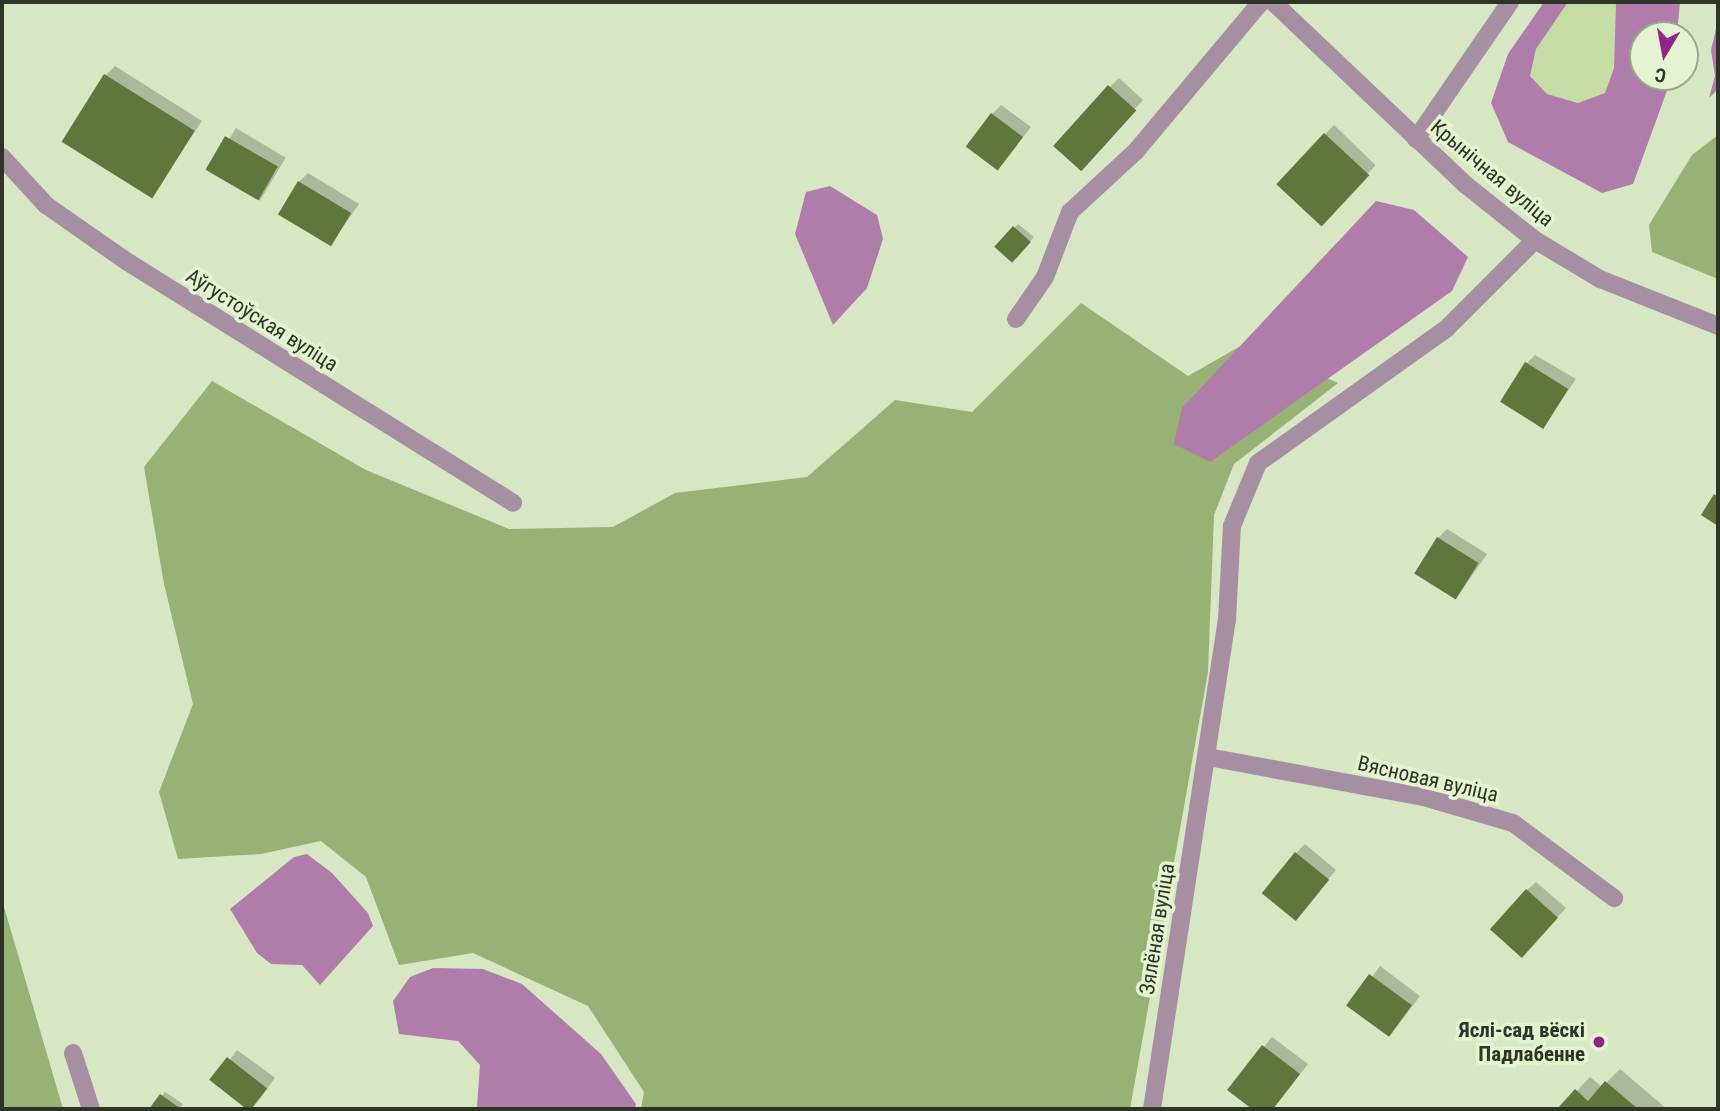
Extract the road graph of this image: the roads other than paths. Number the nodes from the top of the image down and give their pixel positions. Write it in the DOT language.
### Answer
graph roads {
  1 [pos="1261,2"];
  2 [pos="1273,2"];
  3 [pos="1510,2"];
  4 [pos="1416,139"];
  5 [pos="2,157"];
  6 [pos="1535,240"];
  7 [pos="1016,319"];
  8 [pos="1718,326"];
  9 [pos="513,503"];
  10 [pos="1208,757"];
  11 [pos="1614,898"];
  12 [pos="73,1053"];
  13 [pos="91,1109"];
  14 [pos="1152,1109"];
  1 -- 7 [label="street"];
  2 -- 4 [label="street, Крынічная вуліца"];
  3 -- 4 [label="street"];
  4 -- 6 [label="street, Крынічная вуліца"];
  5 -- 9 [label="street, Аўгустоўская вуліца"];
  6 -- 8 [label="street, Крынічная вуліца"];
  6 -- 10 [label="street, Зялёная вуліца"];
  10 -- 11 [label="street, Вясновая вуліца"];
  10 -- 14 [label="street, Зялёная вуліца"];
  12 -- 13 [label="street"];
}
